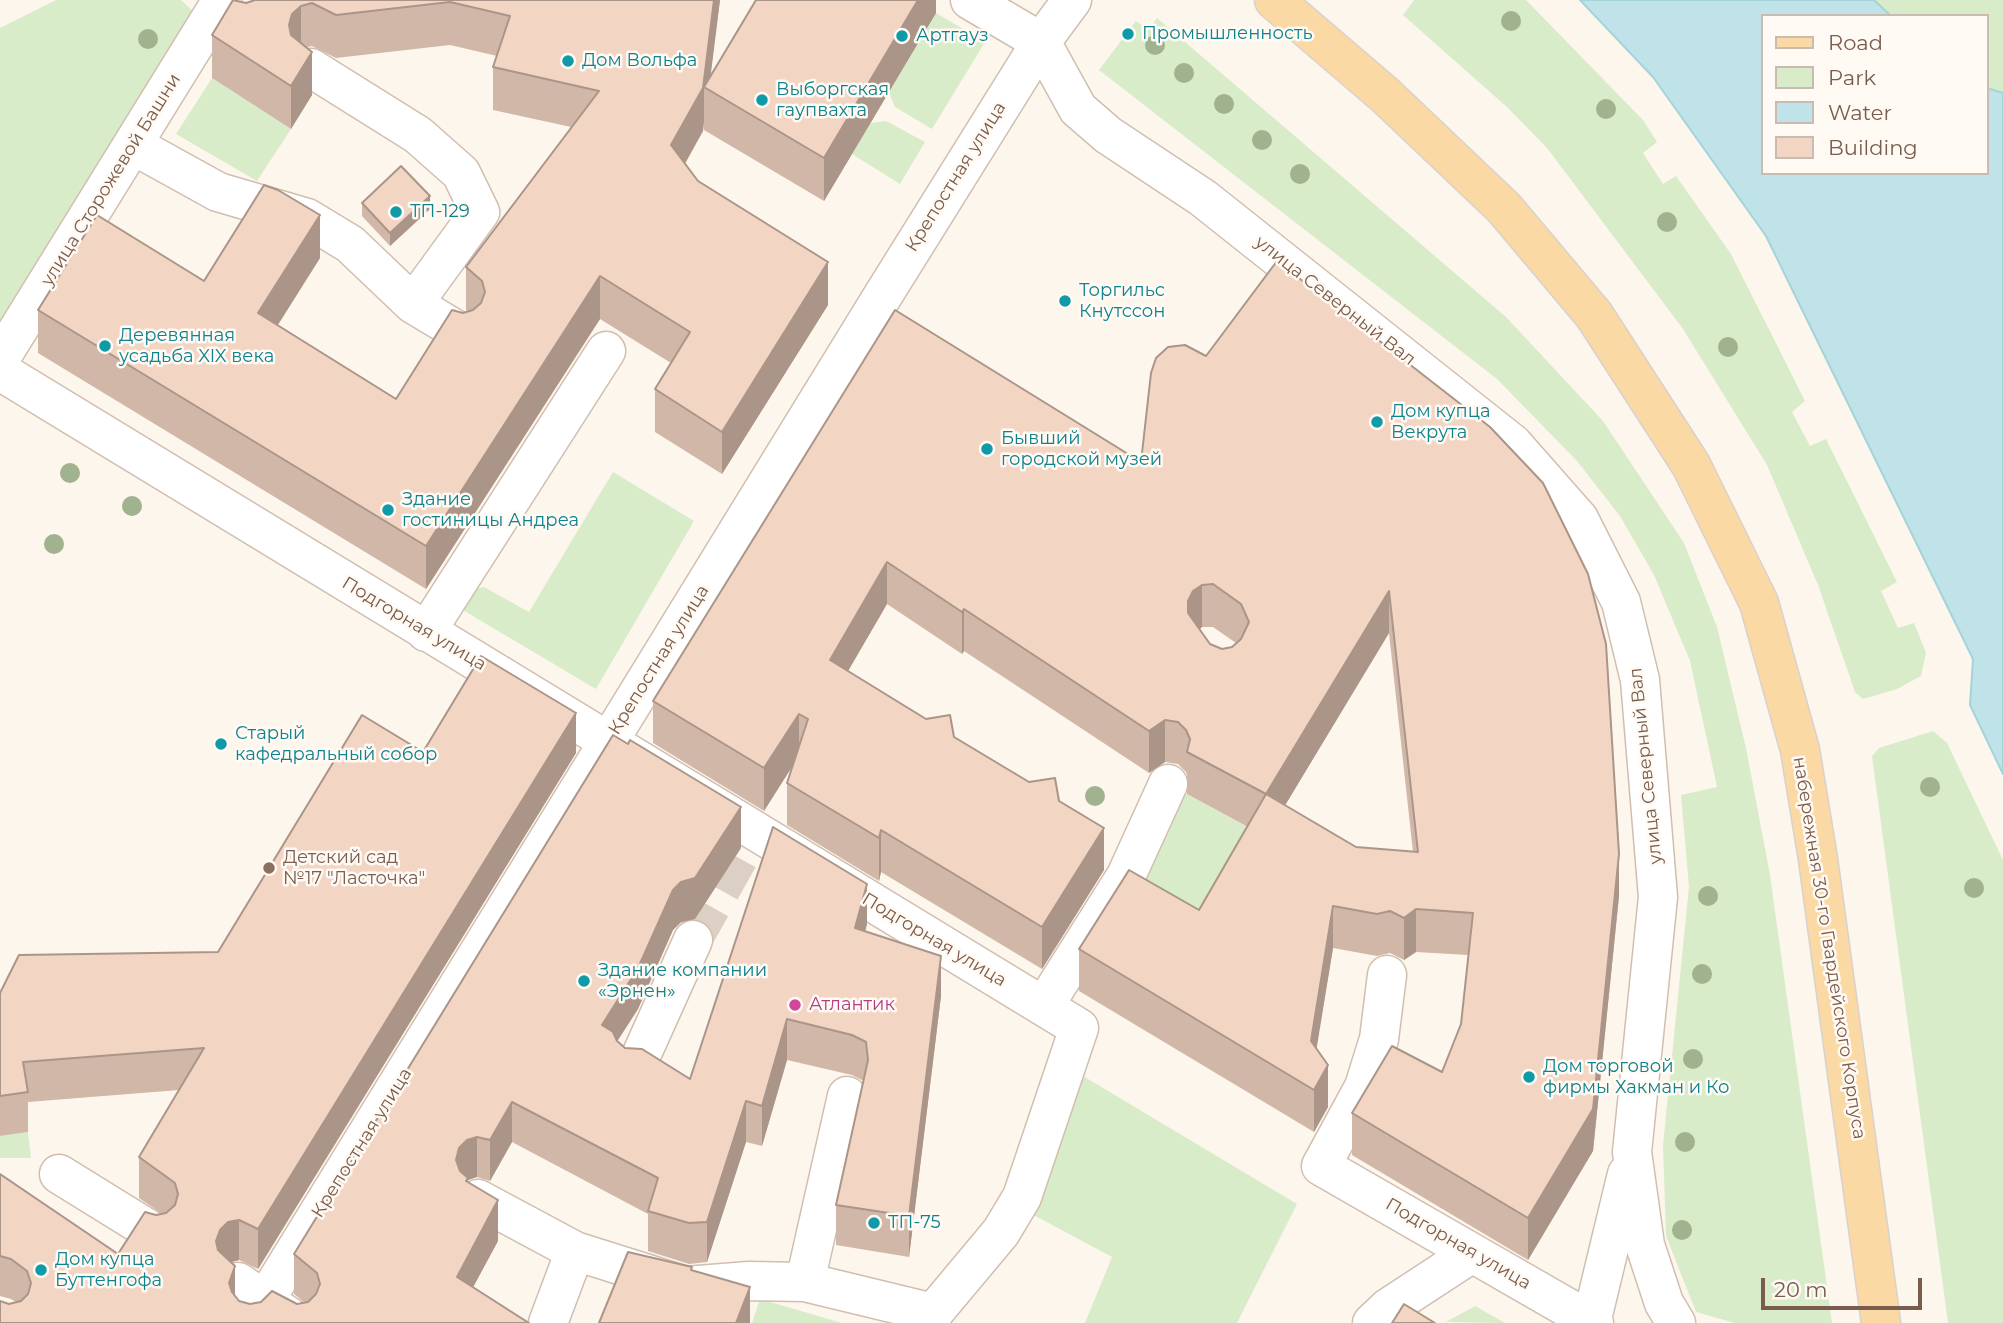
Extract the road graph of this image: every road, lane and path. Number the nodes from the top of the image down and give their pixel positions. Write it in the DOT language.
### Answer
graph roads {
  1 [pos="970,0"];
  2 [pos="1072,0"];
  3 [pos="1275,0"];
  4 [pos="228,11"];
  5 [pos="1041,42"];
  6 [pos="312,68"];
  7 [pos="133,145"];
  8 [pos="413,304"];
  9 [pos="463,334"];
  10 [pos="606,351"];
  11 [pos="0,359"];
  12 [pos="0,371"];
  13 [pos="426,632"];
  14 [pos="609,743"];
  15 [pos="1168,784"];
  16 [pos="693,940"];
  17 [pos="1387,975"];
  18 [pos="1044,1006"];
  19 [pos="635,1069"];
  20 [pos="847,1096"];
  21 [pos="1632,1152"];
  22 [pos="60,1174"];
  23 [pos="478,1199"];
  24 [pos="156,1234"];
  25 [pos="575,1251"];
  26 [pos="1472,1253"];
  27 [pos="805,1282"];
  28 [pos="251,1302"];
  29 [pos="929,1318"];
  30 [pos="298,1323"];
  31 [pos="548,1323"];
  32 [pos="1372,1323"];
  33 [pos="1592,1323"];
  34 [pos="1676,1323"];
  35 [pos="1881,1323"];
  1 -- 5 [label="street"];
  2 -- 5 [label="street, Крепостная улица"];
  3 -- 35 [label="main road, набережная 30-го Гвардейского Корпуса"];
  4 -- 7 [label="street, улица Сторожевой Башни"];
  5 -- 14 [label="street, Крепостная улица"];
  5 -- 21 [label="street, улица Северный Вал"];
  6 -- 8 [label="street"];
  7 -- 8 [label="street"];
  7 -- 11 [label="street, улица Сторожевой Башни"];
  8 -- 9 [label="street"];
  10 -- 13 [label="street"];
  12 -- 13 [label="street, Подгорная улица"];
  13 -- 14 [label="street, Подгорная улица"];
  14 -- 18 [label="street, Подгорная улица"];
  14 -- 28 [label="street, Крепостная улица"];
  15 -- 18 [label="street"];
  16 -- 19 [label="street"];
  17 -- 26 [label="street, Подгорная улица"];
  18 -- 29 [label="street, Подгорная улица"];
  20 -- 27 [label="street"];
  21 -- 33 [label="street"];
  21 -- 34 [label="street, улица Северный Вал"];
  22 -- 24 [label="street"];
  23 -- 25 [label="street"];
  25 -- 27 [label="street"];
  25 -- 31 [label="street"];
  26 -- 32 [label="street"];
  26 -- 33 [label="street, Подгорная улица"];
  27 -- 29 [label="street"];
  28 -- 30 [label="street"];
}
